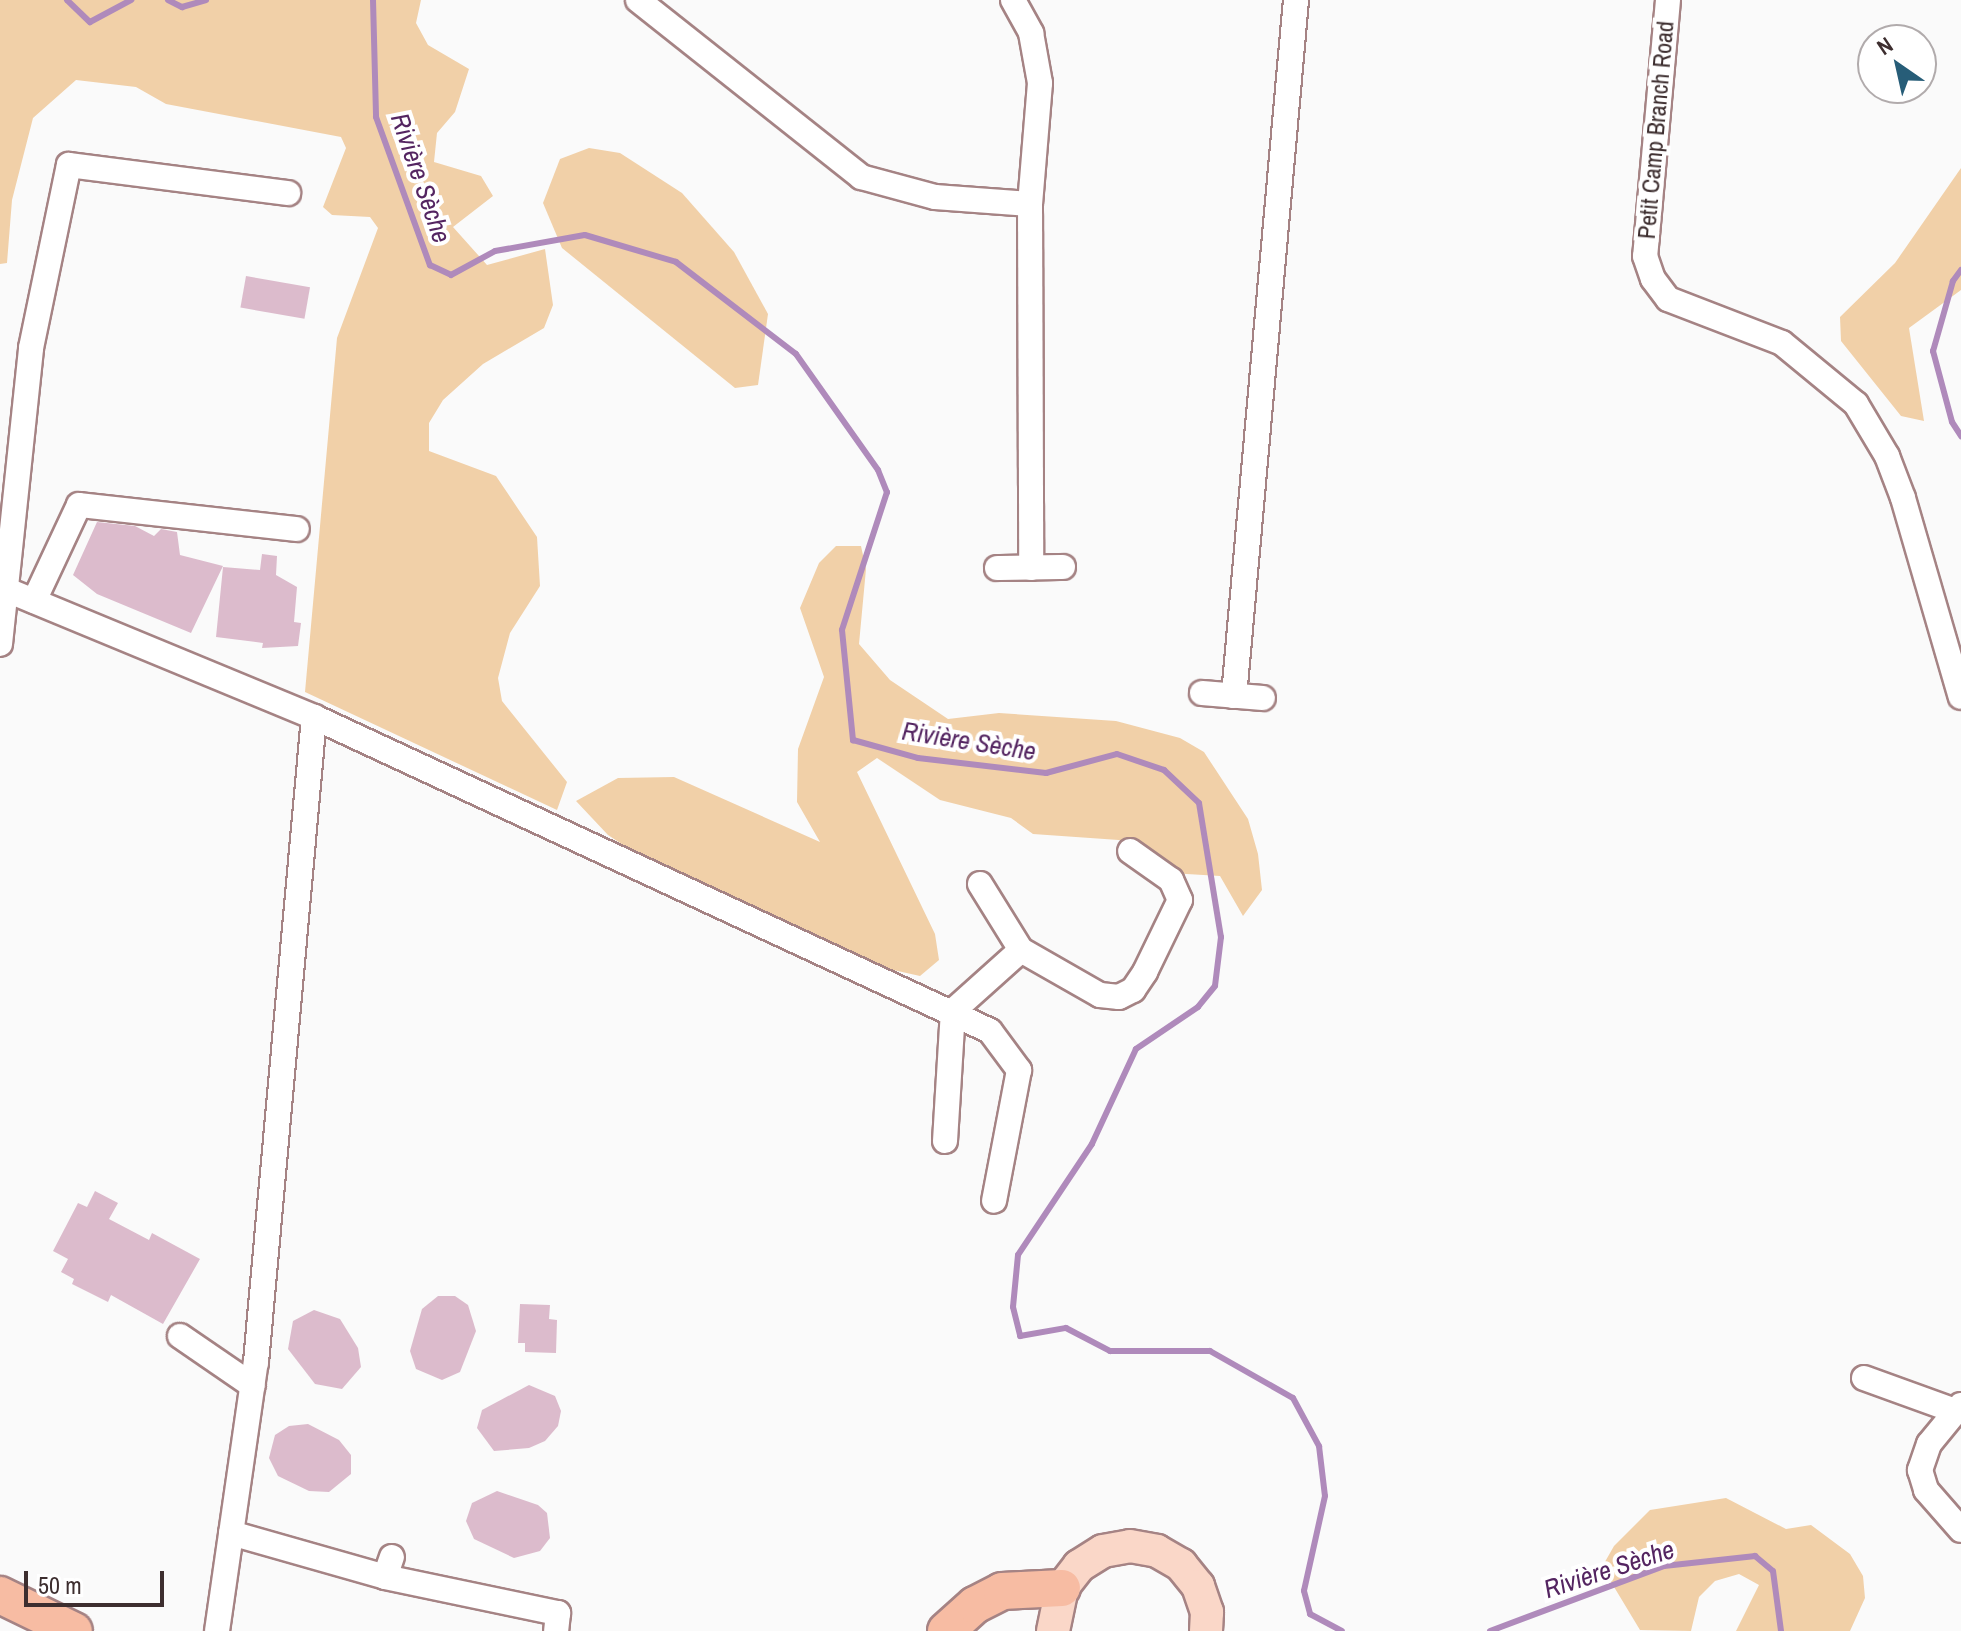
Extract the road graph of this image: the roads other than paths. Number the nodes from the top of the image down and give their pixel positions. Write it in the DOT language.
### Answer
graph roads {
  1 [pos="638,0"];
  2 [pos="1013,0"];
  3 [pos="1296,0"];
  4 [pos="1668,0"];
  5 [pos="288,193"];
  6 [pos="1030,204"];
  7 [pos="297,529"];
  8 [pos="1063,567"];
  9 [pos="997,568"];
  10 [pos="1031,568"];
  11 [pos="3,589"];
  12 [pos="34,601"];
  13 [pos="0,644"];
  14 [pos="1202,693"];
  15 [pos="1234,696"];
  16 [pos="1961,697"];
  17 [pos="1263,698"];
  18 [pos="314,717"];
  19 [pos="1130,851"];
  20 [pos="980,884"];
  21 [pos="1021,950"];
  22 [pos="953,1011"];
  23 [pos="945,1141"];
  24 [pos="994,1201"];
  25 [pos="180,1336"];
  26 [pos="1864,1378"];
  27 [pos="253,1386"];
  28 [pos="1958,1408"];
  29 [pos="1961,1530"];
  30 [pos="231,1533"];
  31 [pos="1062,1588"];
  32 [pos="0,1595"];
  33 [pos="74,1631"];
  34 [pos="217,1631"];
  35 [pos="556,1631"];
  36 [pos="946,1631"];
  37 [pos="1053,1631"];
  38 [pos="1206,1631"];
  1 -- 6 [label="street"];
  2 -- 6 [label="street"];
  3 -- 15 [label="street"];
  4 -- 16 [label="street, Petit Camp Branch Road"];
  5 -- 11 [label="street"];
  6 -- 10 [label="street"];
  7 -- 12 [label="street"];
  8 -- 10 [label="street"];
  9 -- 10 [label="street"];
  11 -- 12 [label="street"];
  11 -- 13 [label="street"];
  12 -- 18 [label="street"];
  14 -- 15 [label="street"];
  15 -- 17 [label="street"];
  18 -- 22 [label="street"];
  18 -- 27 [label="street"];
  19 -- 21 [label="street"];
  20 -- 21 [label="street"];
  21 -- 22 [label="street"];
  22 -- 23 [label="street"];
  22 -- 24 [label="street"];
  25 -- 27 [label="street"];
  26 -- 28 [label="street"];
  27 -- 30 [label="street"];
  28 -- 29 [label="street"];
  30 -- 34 [label="street"];
  30 -- 35 [label="street"];
  31 -- 36 [label="highway"];
  31 -- 37 [label="main road"];
  31 -- 38 [label="main road"];
  32 -- 33 [label="highway"];
}
